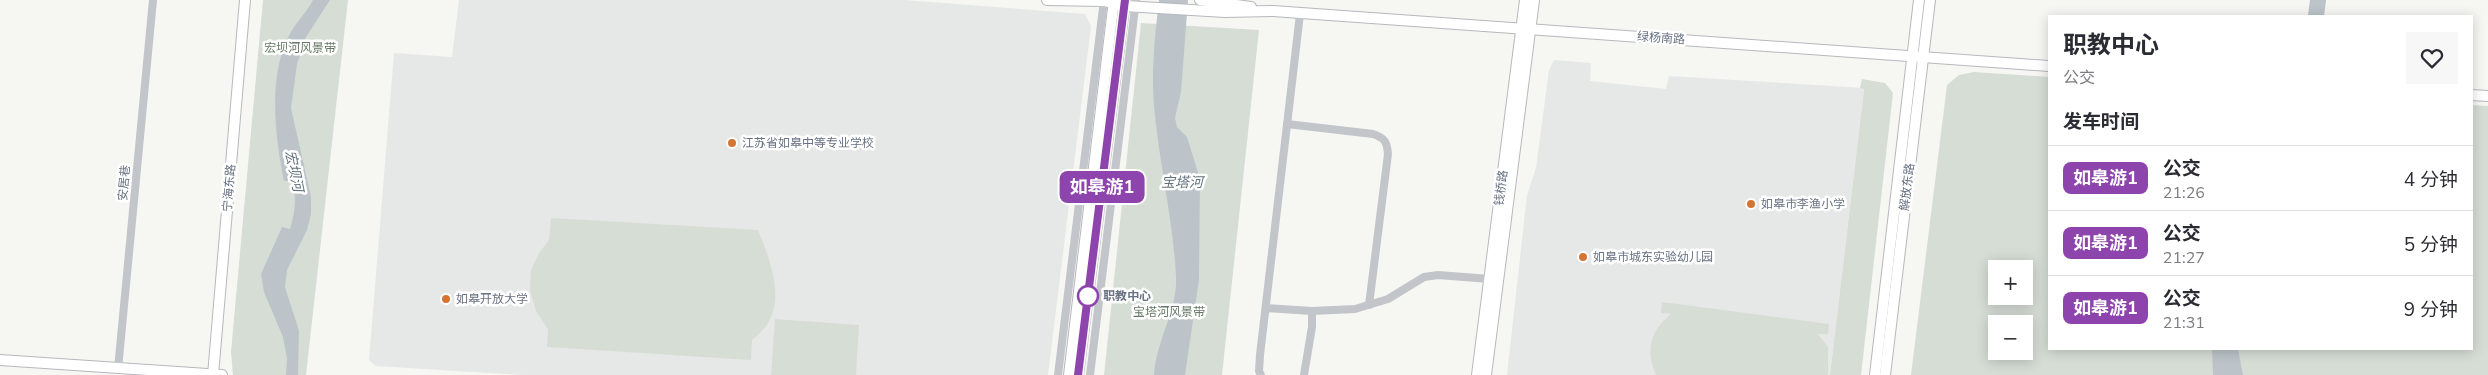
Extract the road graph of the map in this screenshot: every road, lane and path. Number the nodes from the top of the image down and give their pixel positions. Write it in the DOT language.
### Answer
graph roads {
  1 [pos="153,0"];
  2 [pos="245,0"];
  3 [pos="1047,0"];
  4 [pos="1200,0"];
  5 [pos="1525,0"];
  6 [pos="1534,0"];
  7 [pos="1919,0"];
  8 [pos="1930,0"];
  9 [pos="1118,2"];
  10 [pos="1225,7"];
  11 [pos="1300,14"];
  12 [pos="1526,28"];
  13 [pos="1918,56"];
  14 [pos="2048,66"];
  15 [pos="2473,95"];
  16 [pos="2488,96"];
  17 [pos="1287,124"];
  18 [pos="1490,279"];
  19 [pos="1369,305"];
  20 [pos="1266,308"];
  21 [pos="1312,311"];
  22 [pos="0,360"];
  23 [pos="118,368"];
  24 [pos="213,375"];
  25 [pos="222,375"];
  26 [pos="1058,375"];
  27 [pos="1068,375"];
  28 [pos="1078,375"];
  29 [pos="1090,375"];
  30 [pos="1261,375"];
  31 [pos="1304,375"];
  32 [pos="1477,375"];
  33 [pos="1486,375"];
  34 [pos="1876,375"];
  35 [pos="1885,375"];
  1 -- 23 [label="street, 安居巷"];
  2 -- 24 [label="street, 宁海东路"];
  3 -- 9 [label="street, 绿杨南路"];
  4 -- 10 [label="street, 绿杨南路"];
  5 -- 12 [label="street, 钱桥路"];
  6 -- 12 [label="street, 钱桥路"];
  7 -- 13 [label="street, 解放东路"];
  8 -- 13 [label="street, 解放东路"];
  9 -- 10 [label="street, 绿杨南路"];
  9 -- 26 [label="street"];
  9 -- 27 [label="street"];
  9 -- 28 [label="street"];
  9 -- 29 [label="street"];
  10 -- 11 [label="street, 绿杨南路"];
  11 -- 12 [label="street, 绿杨南路"];
  11 -- 17 [label="street"];
  12 -- 13 [label="street, 绿杨南路"];
  12 -- 18 [label="street, 钱桥路"];
  12 -- 33 [label="street, 钱桥路"];
  13 -- 14 [label="street, 绿杨南路"];
  13 -- 34 [label="street, 解放东路"];
  13 -- 35 [label="street, 解放东路"];
  15 -- 16 [label="street"];
  17 -- 19 [label="street"];
  17 -- 20 [label="street"];
  18 -- 19 [label="street"];
  18 -- 32 [label="street, 钱桥路"];
  19 -- 21 [label="street"];
  20 -- 21 [label="street"];
  20 -- 30 [label="street"];
  21 -- 31 [label="street"];
  22 -- 23 [label="street"];
  23 -- 24 [label="street"];
  24 -- 25 [label="street"];
}
